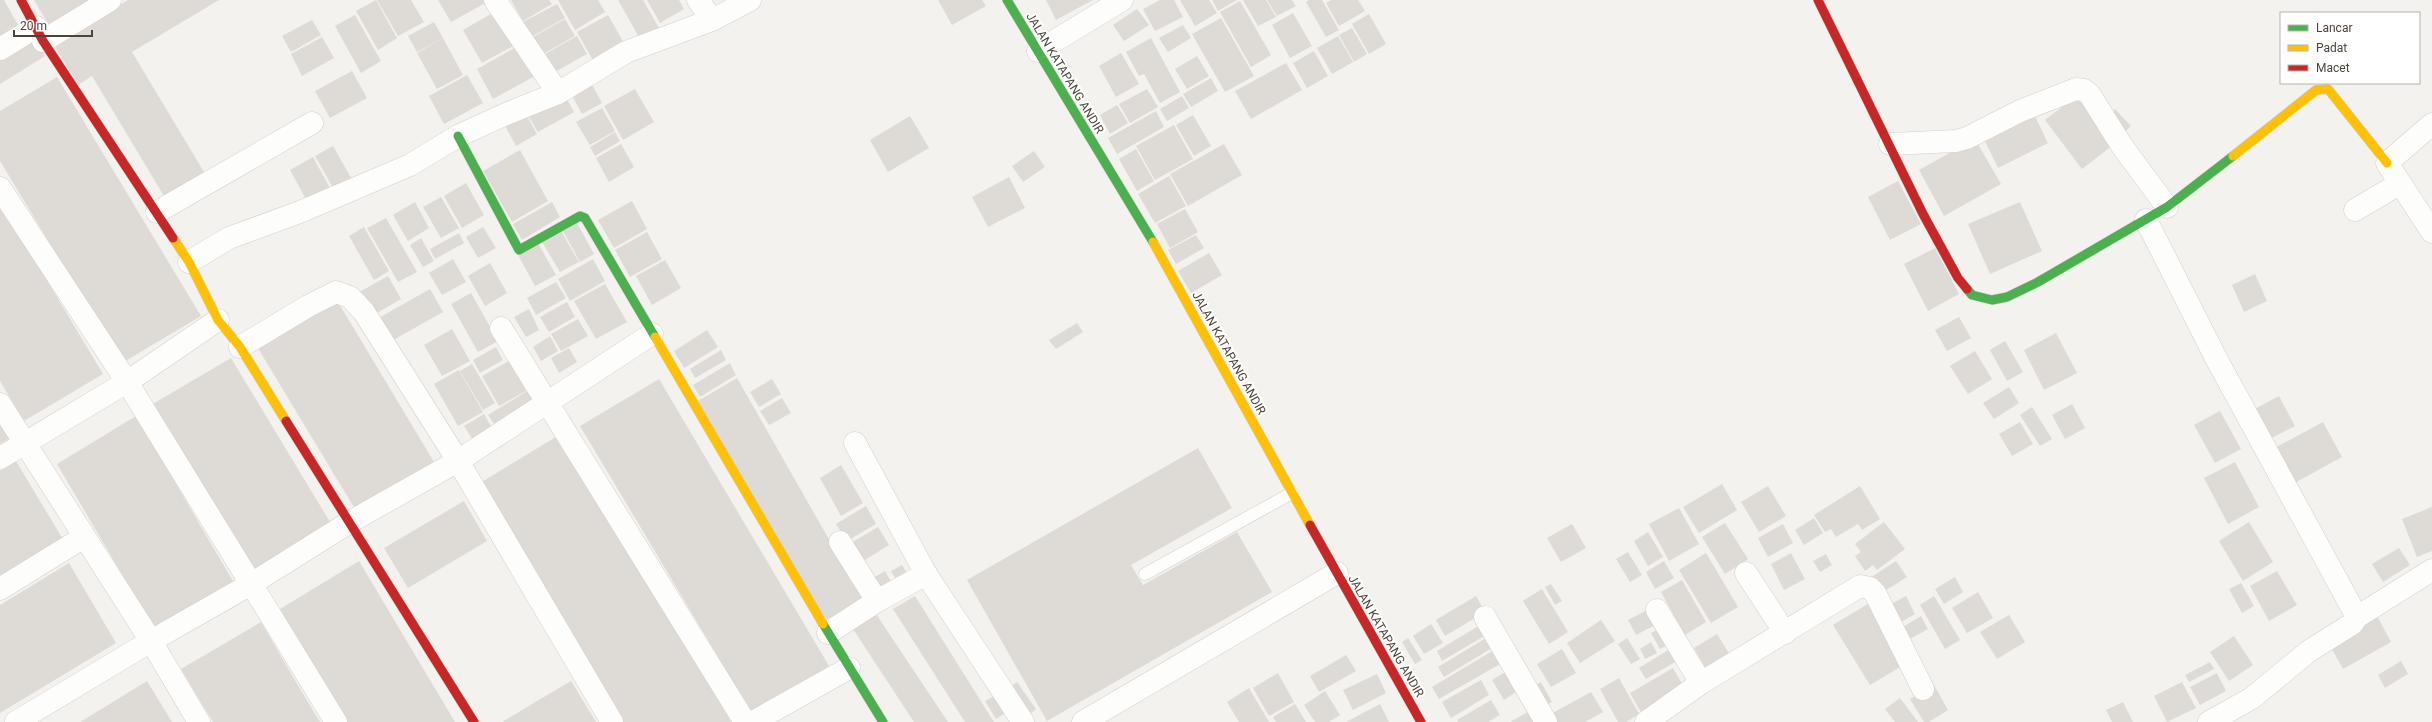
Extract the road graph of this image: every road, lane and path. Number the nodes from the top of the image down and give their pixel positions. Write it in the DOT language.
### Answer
graph roads {
  1 [pos="21,0"];
  2 [pos="110,0"];
  3 [pos="495,0"];
  4 [pos="698,0"];
  5 [pos="750,0"];
  6 [pos="1008,0"];
  7 [pos="1122,0"];
  8 [pos="1818,0"];
  9 [pos="712,20"];
  10 [pos="40,34"];
  11 [pos="0,49"];
  12 [pos="1038,51"];
  13 [pos="558,93"];
  14 [pos="312,123"];
  15 [pos="2432,124"];
  16 [pos="458,136"];
  17 [pos="1890,144"];
  18 [pos="2387,163"];
  19 [pos="2399,184"];
  20 [pos="0,188"];
  21 [pos="2167,207"];
  22 [pos="2355,210"];
  23 [pos="157,212"];
  24 [pos="2146,220"];
  25 [pos="2432,232"];
  26 [pos="189,262"];
  27 [pos="218,320"];
  28 [pos="501,328"];
  29 [pos="652,334"];
  30 [pos="240,348"];
  31 [pos="127,382"];
  32 [pos="549,402"];
  33 [pos="0,404"];
  34 [pos="25,443"];
  35 [pos="855,443"];
  36 [pos="0,458"];
  37 [pos="458,461"];
  38 [pos="1292,493"];
  39 [pos="350,522"];
  40 [pos="84,537"];
  41 [pos="840,542"];
  42 [pos="2432,570"];
  43 [pos="1337,573"];
  44 [pos="1746,573"];
  45 [pos="926,574"];
  46 [pos="1145,574"];
  47 [pos="251,584"];
  48 [pos="0,589"];
  49 [pos="877,601"];
  50 [pos="1657,610"];
  51 [pos="1485,617"];
  52 [pos="2357,617"];
  53 [pos="828,633"];
  54 [pos="1785,633"];
  55 [pos="151,641"];
  56 [pos="849,668"];
  57 [pos="1701,683"];
  58 [pos="1923,689"];
  59 [pos="1087,721"];
  60 [pos="16,722"];
  61 [pos="199,722"];
  62 [pos="336,722"];
  63 [pos="474,722"];
  64 [pos="612,722"];
  65 [pos="745,722"];
  66 [pos="753,722"];
  67 [pos="883,722"];
  68 [pos="1023,722"];
  69 [pos="1421,722"];
  70 [pos="1546,722"];
  71 [pos="1646,722"];
  72 [pos="2209,722"];
  1 -- 10 [label="street"];
  2 -- 10 [label="street"];
  3 -- 13 [label="street"];
  4 -- 9 [label="street"];
  5 -- 9 [label="street"];
  6 -- 12 [label="street, JALAN KATAPANG ANDIR"];
  7 -- 12 [label="street"];
  8 -- 17 [label="street"];
  9 -- 13 [label="street"];
  10 -- 11 [label="street"];
  10 -- 23 [label="street"];
  12 -- 38 [label="street, JALAN KATAPANG ANDIR"];
  13 -- 16 [label="street"];
  14 -- 23 [label="street"];
  15 -- 18 [label="street"];
  16 -- 26 [label="street"];
  16 -- 29 [label="street"];
  17 -- 21 [label="street"];
  17 -- 24 [label="street"];
  18 -- 19 [label="street"];
  18 -- 21 [label="street"];
  19 -- 22 [label="street"];
  19 -- 25 [label="street"];
  20 -- 31 [label="street"];
  21 -- 24 [label="street"];
  23 -- 26 [label="street"];
  24 -- 52 [label="street"];
  26 -- 27 [label="street"];
  27 -- 30 [label="street"];
  27 -- 31 [label="street"];
  28 -- 32 [label="street"];
  29 -- 32 [label="street"];
  29 -- 53 [label="street"];
  30 -- 37 [label="street"];
  30 -- 39 [label="street"];
  31 -- 34 [label="street"];
  31 -- 47 [label="street"];
  32 -- 37 [label="street"];
  32 -- 65 [label="street"];
  33 -- 34 [label="street"];
  34 -- 36 [label="street"];
  34 -- 40 [label="street"];
  35 -- 45 [label="street"];
  37 -- 39 [label="street"];
  37 -- 64 [label="street"];
  38 -- 43 [label="street, JALAN KATAPANG ANDIR"];
  38 -- 46 [label="lane"];
  39 -- 47 [label="street"];
  39 -- 63 [label="street"];
  40 -- 48 [label="street"];
  40 -- 55 [label="street"];
  41 -- 49 [label="street"];
  42 -- 52 [label="street"];
  43 -- 59 [label="street"];
  43 -- 69 [label="street, JALAN KATAPANG ANDIR"];
  44 -- 54 [label="street"];
  45 -- 49 [label="street"];
  45 -- 68 [label="street"];
  47 -- 55 [label="street"];
  47 -- 62 [label="street"];
  49 -- 53 [label="street"];
  50 -- 57 [label="street"];
  51 -- 70 [label="street"];
  52 -- 72 [label="street"];
  53 -- 56 [label="street"];
  54 -- 57 [label="street"];
  54 -- 58 [label="street"];
  55 -- 60 [label="street"];
  55 -- 61 [label="street"];
  56 -- 66 [label="street"];
  56 -- 67 [label="street"];
  57 -- 71 [label="street"];
}
